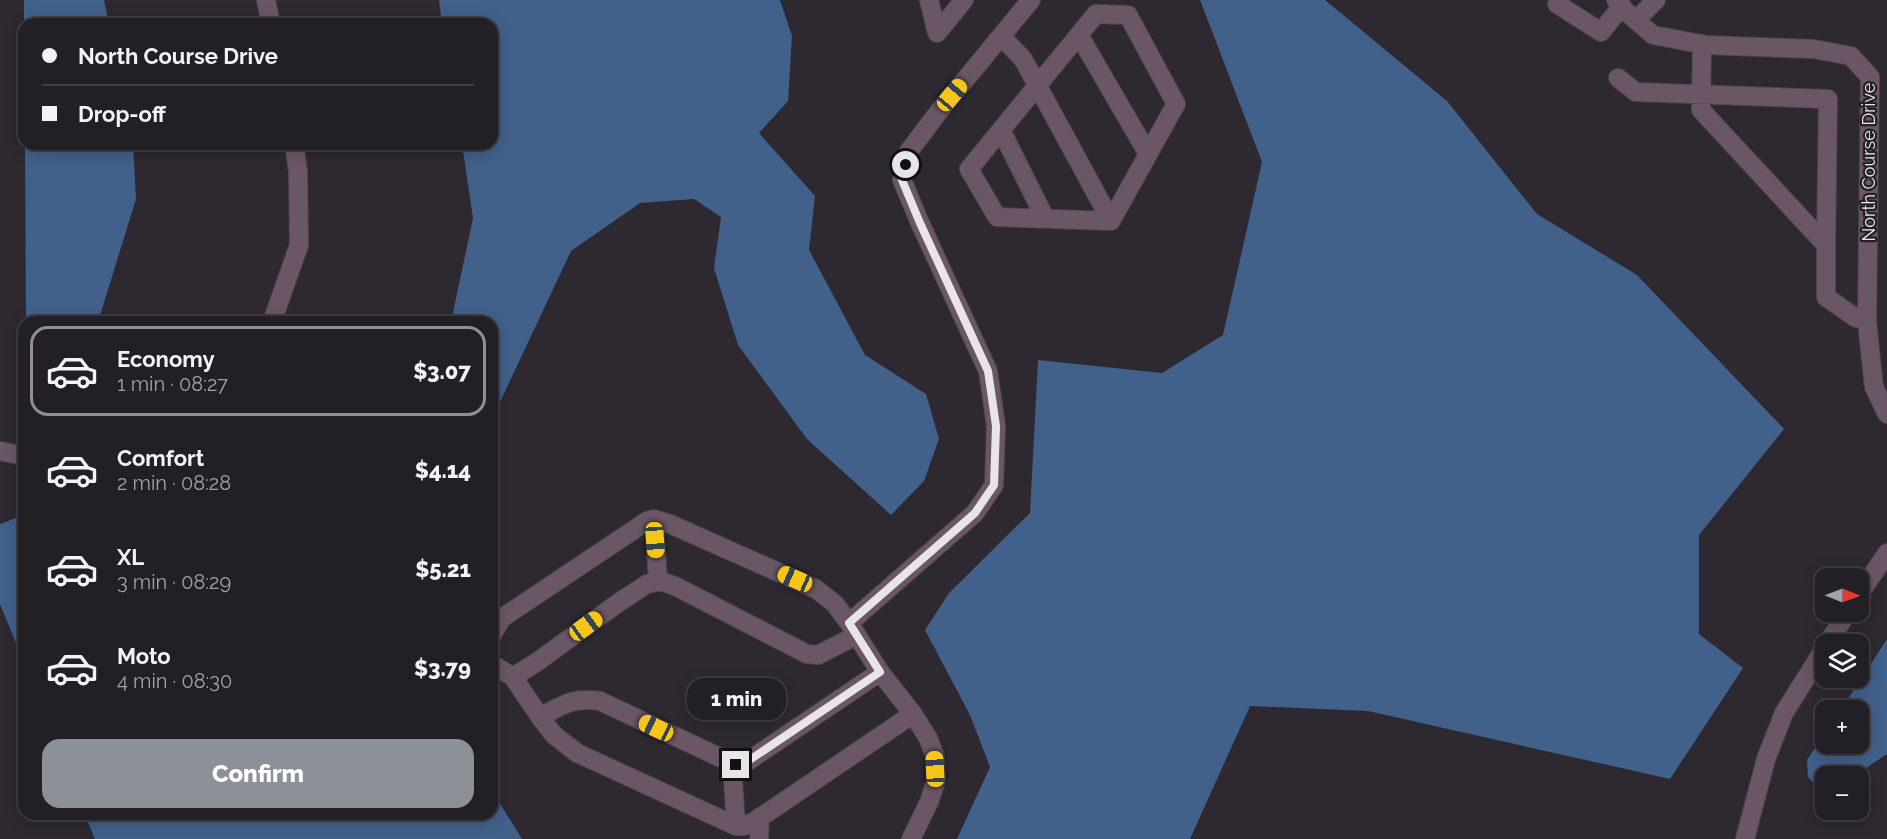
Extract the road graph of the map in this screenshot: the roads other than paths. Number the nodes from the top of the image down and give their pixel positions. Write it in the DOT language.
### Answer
graph roads {
  1 [pos="266,0"];
  2 [pos="929,0"];
  3 [pos="964,0"];
  4 [pos="1031,0"];
  5 [pos="1560,0"];
  6 [pos="1656,0"];
  7 [pos="1619,3"];
  8 [pos="270,18"];
  9 [pos="1636,20"];
  10 [pos="1079,35"];
  11 [pos="1002,37"];
  12 [pos="1702,44"];
  13 [pos="1618,78"];
  14 [pos="1037,85"];
  15 [pos="1701,94"];
  16 [pos="1001,130"];
  17 [pos="295,150"];
  18 [pos="1148,154"];
  19 [pos="1045,218"];
  20 [pos="1111,221"];
  21 [pos="1826,245"];
  22 [pos="274,316"];
  23 [pos="1867,318"];
  24 [pos="1887,414"];
  25 [pos="0,451"];
  26 [pos="18,455"];
  27 [pos="654,519"];
  28 [pos="1887,553"];
  29 [pos="1869,580"];
  30 [pos="658,582"];
  31 [pos="498,625"];
  32 [pos="853,629"];
  33 [pos="1815,664"];
  34 [pos="498,668"];
  35 [pos="880,672"];
  36 [pos="513,677"];
  37 [pos="912,714"];
  38 [pos="540,717"];
  39 [pos="732,764"];
  40 [pos="760,817"];
  41 [pos="728,828"];
  42 [pos="759,839"];
  43 [pos="911,839"];
  44 [pos="1745,839"];
  1 -- 8 [label="street"];
  2 -- 3 [label="street"];
  4 -- 11 [label="street"];
  5 -- 7 [label="street"];
  6 -- 9 [label="street"];
  7 -- 9 [label="street, North Course Drive"];
  9 -- 12 [label="street, North Course Drive"];
  10 -- 14 [label="street"];
  10 -- 18 [label="street"];
  10 -- 18 [label="street"];
  11 -- 14 [label="street"];
  11 -- 32 [label="street"];
  12 -- 15 [label="street"];
  12 -- 23 [label="street, North Course Drive"];
  13 -- 15 [label="street"];
  14 -- 16 [label="street"];
  14 -- 20 [label="street"];
  15 -- 21 [label="street"];
  15 -- 21 [label="street"];
  16 -- 19 [label="street"];
  16 -- 19 [label="street"];
  17 -- 22 [label="street"];
  18 -- 20 [label="street"];
  19 -- 20 [label="street"];
  21 -- 23 [label="street"];
  23 -- 24 [label="street, North Course Drive"];
  25 -- 26 [label="street"];
  27 -- 30 [label="street"];
  27 -- 31 [label="street"];
  27 -- 32 [label="street"];
  28 -- 29 [label="street"];
  30 -- 32 [label="street"];
  30 -- 36 [label="street"];
  32 -- 35 [label="street"];
  33 -- 44 [label="street"];
  34 -- 36 [label="street"];
  35 -- 37 [label="street"];
  35 -- 39 [label="street"];
  36 -- 38 [label="street"];
  37 -- 40 [label="street"];
  37 -- 43 [label="street"];
  38 -- 39 [label="street"];
  38 -- 41 [label="street"];
  39 -- 41 [label="street"];
  40 -- 41 [label="street"];
  40 -- 42 [label="street"];
}
